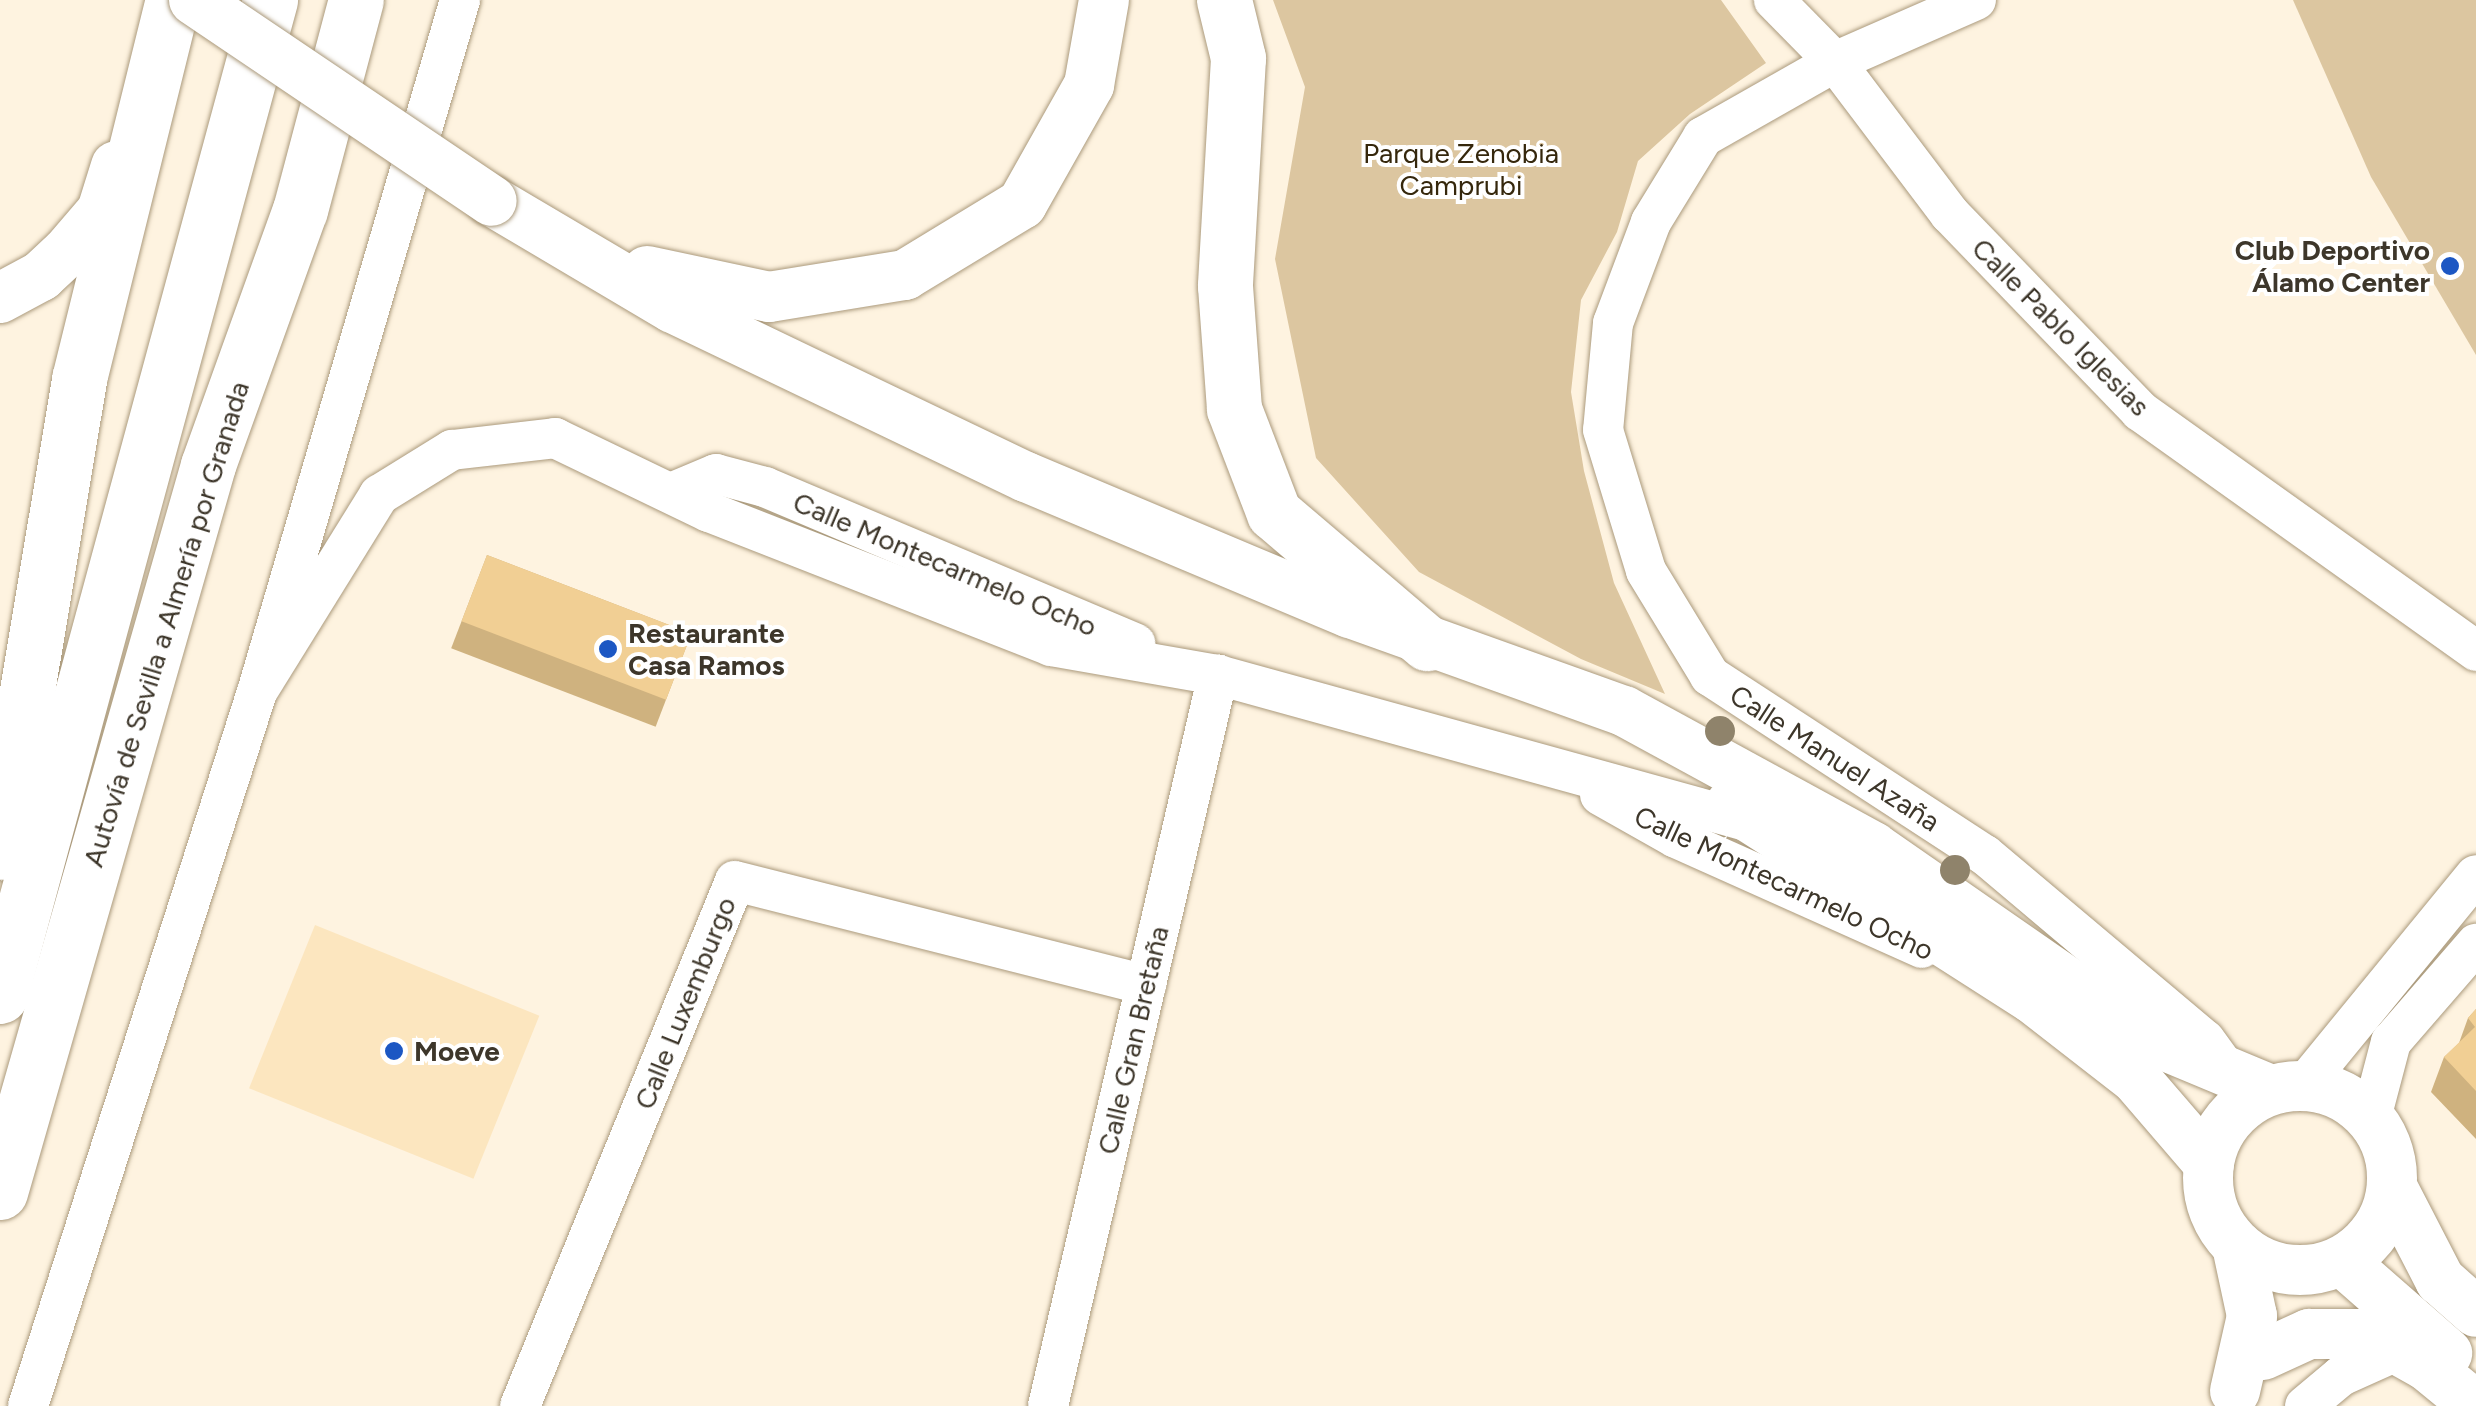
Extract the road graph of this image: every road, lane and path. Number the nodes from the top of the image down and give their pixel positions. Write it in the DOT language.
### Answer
graph roads {
  1 [pos="172,0"];
  2 [pos="194,0"];
  3 [pos="356,0"];
  4 [pos="460,0"];
  5 [pos="1104,0"];
  6 [pos="1224,0"];
  7 [pos="1774,0"];
  8 [pos="1976,0"];
  9 [pos="263,23"];
  10 [pos="1836,62"];
  11 [pos="492,200"];
  12 [pos="0,298"];
  13 [pos="1428,643"];
  14 [pos="2476,651"];
  15 [pos="1506,673"];
  16 [pos="1218,674"];
  17 [pos="258,692"];
  18 [pos="1540,761"];
  19 [pos="1767,826"];
  20 [pos="1874,847"];
  21 [pos="0,852"];
  22 [pos="2476,875"];
  23 [pos="2476,944"];
  24 [pos="1146,985"];
  25 [pos="0,996"];
  26 [pos="2032,998"];
  27 [pos="2225,1068"];
  28 [pos="2288,1087"];
  29 [pos="2370,1118"];
  30 [pos="2209,1164"];
  31 [pos="2392,1187"];
  32 [pos="0,1192"];
  33 [pos="2238,1246"];
  34 [pos="2327,1265"];
  35 [pos="2476,1312"];
  36 [pos="2398,1350"];
  37 [pos="2476,1379"];
  38 [pos="2242,1384"];
  39 [pos="28,1406"];
  40 [pos="520,1406"];
  41 [pos="1048,1406"];
  42 [pos="2305,1406"];
  43 [pos="2476,1406"];
  1 -- 12 [label="main road"];
  1 -- 21 [label="highway"];
  2 -- 11 [label="main road, bridge"];
  3 -- 32 [label="highway, Autovía de Sevilla a Almería por Granada"];
  4 -- 17 [label="street"];
  5 -- 11 [label="main road"];
  6 -- 13 [label="highway"];
  7 -- 10 [label="street, Calle Pablo Iglesias"];
  8 -- 10 [label="street, Calle Manuel Azaña"];
  9 -- 25 [label="highway, Autovía de Sevilla a Almería por Granada"];
  10 -- 14 [label="street, Calle Pablo Iglesias"];
  10 -- 27 [label="street, Calle Manuel Azaña"];
  11 -- 13 [label="main road"];
  13 -- 15 [label="main road"];
  15 -- 19 [label="main road"];
  15 -- 20 [label="main road"];
  16 -- 17 [label="street, Calle Montecarmelo Ocho"];
  16 -- 18 [label="street, Calle Montecarmelo Ocho"];
  16 -- 24 [label="street, Calle Gran Bretaña"];
  17 -- 39 [label="street"];
  18 -- 19 [label="street, Calle Montecarmelo Ocho"];
  18 -- 26 [label="street, Calle Montecarmelo Ocho"];
  19 -- 20 [label="street, Calle Montecarmelo Ocho"];
  19 -- 26 [label="main road"];
  20 -- 27 [label="main road"];
  22 -- 28 [label="street"];
  23 -- 29 [label="street"];
  24 -- 40 [label="street, Calle Luxemburgo"];
  24 -- 41 [label="street, Calle Gran Bretaña"];
  26 -- 30 [label="main road"];
  27 -- 28 [label="main road"];
  28 -- 29 [label="main road"];
  28 -- 30 [label="main road"];
  29 -- 31 [label="main road"];
  30 -- 33 [label="main road"];
  31 -- 34 [label="main road"];
  31 -- 35 [label="main road"];
  33 -- 34 [label="main road"];
  33 -- 38 [label="main road"];
  34 -- 37 [label="main road"];
  34 -- 38 [label="main road"];
  36 -- 38 [label="main road"];
  36 -- 42 [label="street"];
  36 -- 43 [label="main road"];
}
